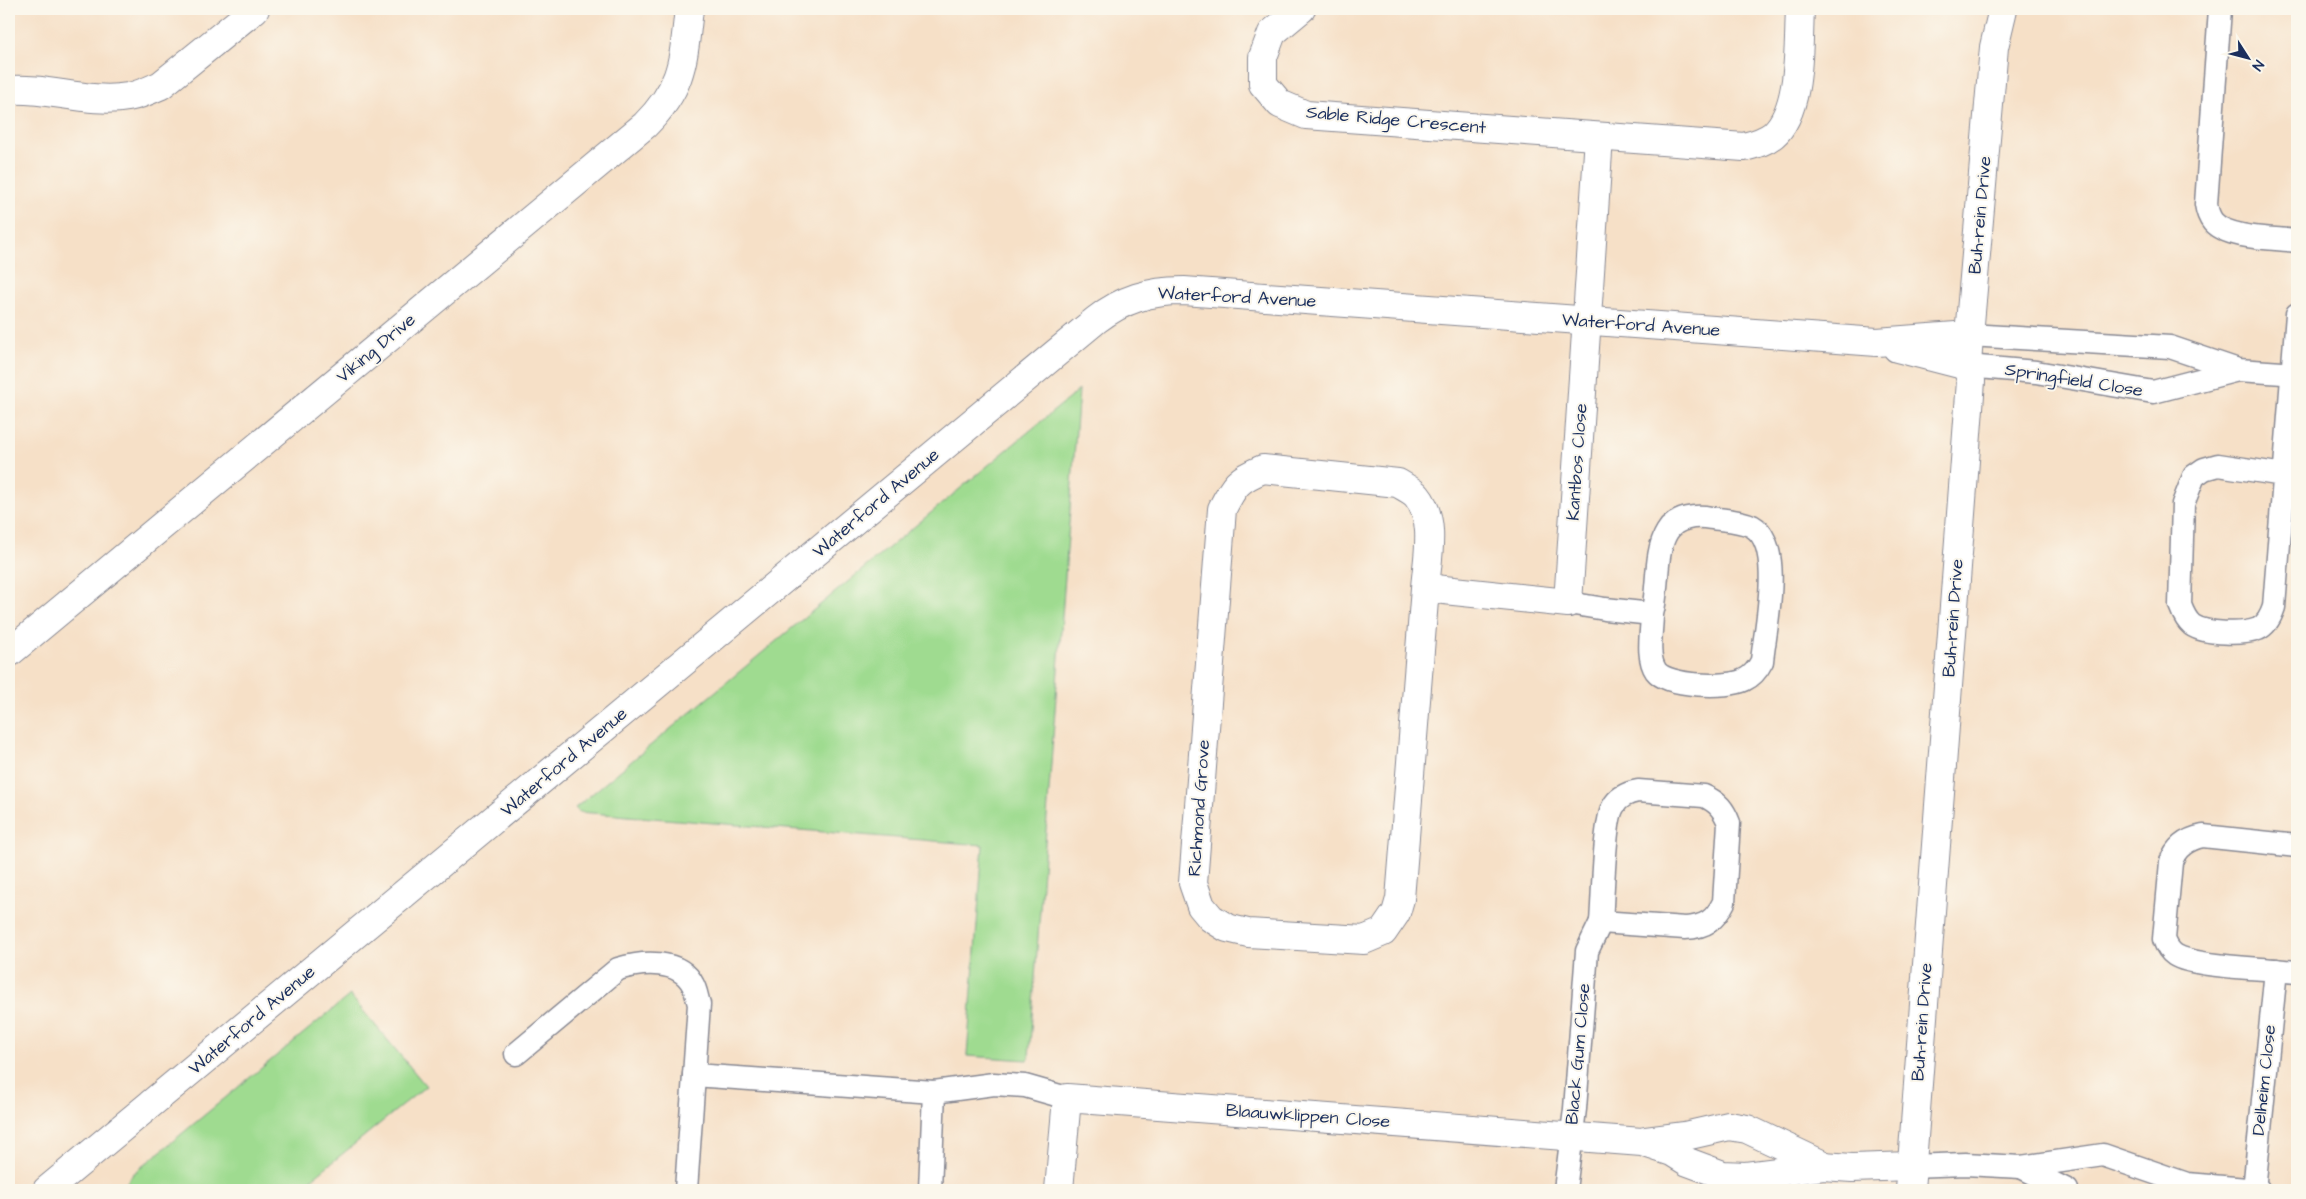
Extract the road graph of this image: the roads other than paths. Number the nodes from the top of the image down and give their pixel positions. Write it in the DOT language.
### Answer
graph roads {
  1 [pos="255,9"];
  2 [pos="689,9"];
  3 [pos="1300,9"];
  4 [pos="1800,9"];
  5 [pos="1990,9"];
  6 [pos="2003,9"];
  7 [pos="2220,9"];
  8 [pos="1994,47"];
  9 [pos="9,90"];
  10 [pos="1600,137"];
  11 [pos="2297,241"];
  12 [pos="2297,314"];
  13 [pos="1586,321"];
  14 [pos="1969,335"];
  15 [pos="1877,342"];
  16 [pos="1967,366"];
  17 [pos="2238,370"];
  18 [pos="2294,374"];
  19 [pos="2284,476"];
  20 [pos="1425,588"];
  21 [pos="1568,603"];
  22 [pos="1652,614"];
  23 [pos="9,653"];
  24 [pos="2297,846"];
  25 [pos="1601,922"];
  26 [pos="2273,970"];
  27 [pos="2297,972"];
  28 [pos="516,1054"];
  29 [pos="694,1075"];
  30 [pos="934,1092"];
  31 [pos="1067,1098"];
  32 [pos="1571,1136"];
  33 [pos="1642,1142"];
  34 [pos="1823,1166"];
  35 [pos="2021,1167"];
  36 [pos="1910,1178"];
  37 [pos="2187,1184"];
  38 [pos="47,1190"];
  39 [pos="686,1190"];
  40 [pos="930,1190"];
  41 [pos="1059,1190"];
  42 [pos="1565,1190"];
  43 [pos="2067,1190"];
  44 [pos="2158,1190"];
  45 [pos="2254,1190"];
  46 [pos="2259,1190"];
  1 -- 9 [label="street"];
  2 -- 23 [label="street, Viking Drive"];
  3 -- 10 [label="street, Sable Ridge Crescent"];
  4 -- 10 [label="street, Sable Ridge Crescent"];
  5 -- 8 [label="street, Buh-rein Drive"];
  6 -- 8 [label="street, Buh-rein Drive"];
  7 -- 11 [label="lane"];
  8 -- 14 [label="street, Buh-rein Drive"];
  10 -- 13 [label="street"];
  12 -- 18 [label="lane"];
  13 -- 15 [label="street, Waterford Avenue"];
  13 -- 21 [label="street, Kantbos Close"];
  13 -- 38 [label="street, Waterford Avenue"];
  14 -- 15 [label="street, Waterford Avenue"];
  14 -- 16 [label="street, Buh-rein Drive"];
  14 -- 17 [label="lane, Springfield Close"];
  15 -- 16 [label="street, Waterford Avenue"];
  16 -- 17 [label="lane, Springfield Close"];
  16 -- 36 [label="street, Buh-rein Drive"];
  17 -- 18 [label="lane, Springfield Close"];
  18 -- 19 [label="lane"];
  19 -- 19 [label="lane"];
  20 -- 20 [label="street, Richmond Grove"];
  20 -- 21 [label="street"];
  21 -- 22 [label="lane"];
  22 -- 22 [label="lane"];
  24 -- 26 [label="lane"];
  25 -- 25 [label="lane, Black Gum Close"];
  25 -- 32 [label="lane, Black Gum Close"];
  26 -- 27 [label="lane"];
  26 -- 45 [label="lane, Delheim Close"];
  28 -- 29 [label="lane"];
  29 -- 30 [label="lane"];
  29 -- 39 [label="lane"];
  30 -- 31 [label="lane"];
  30 -- 40 [label="lane"];
  31 -- 32 [label="street, Blaauwklippen Close"];
  31 -- 41 [label="street"];
  32 -- 33 [label="street, Blaauwklippen Close"];
  32 -- 42 [label="lane, Black Gum Close"];
  33 -- 34 [label="street, Blaauwklippen Close"];
  33 -- 34 [label="street, Blaauwklippen Close"];
  34 -- 36 [label="street, Blaauwklippen Close"];
  35 -- 36 [label="lane"];
  35 -- 37 [label="lane"];
  35 -- 43 [label="lane"];
  37 -- 44 [label="lane"];
  37 -- 45 [label="lane"];
  45 -- 46 [label="lane"];
}
